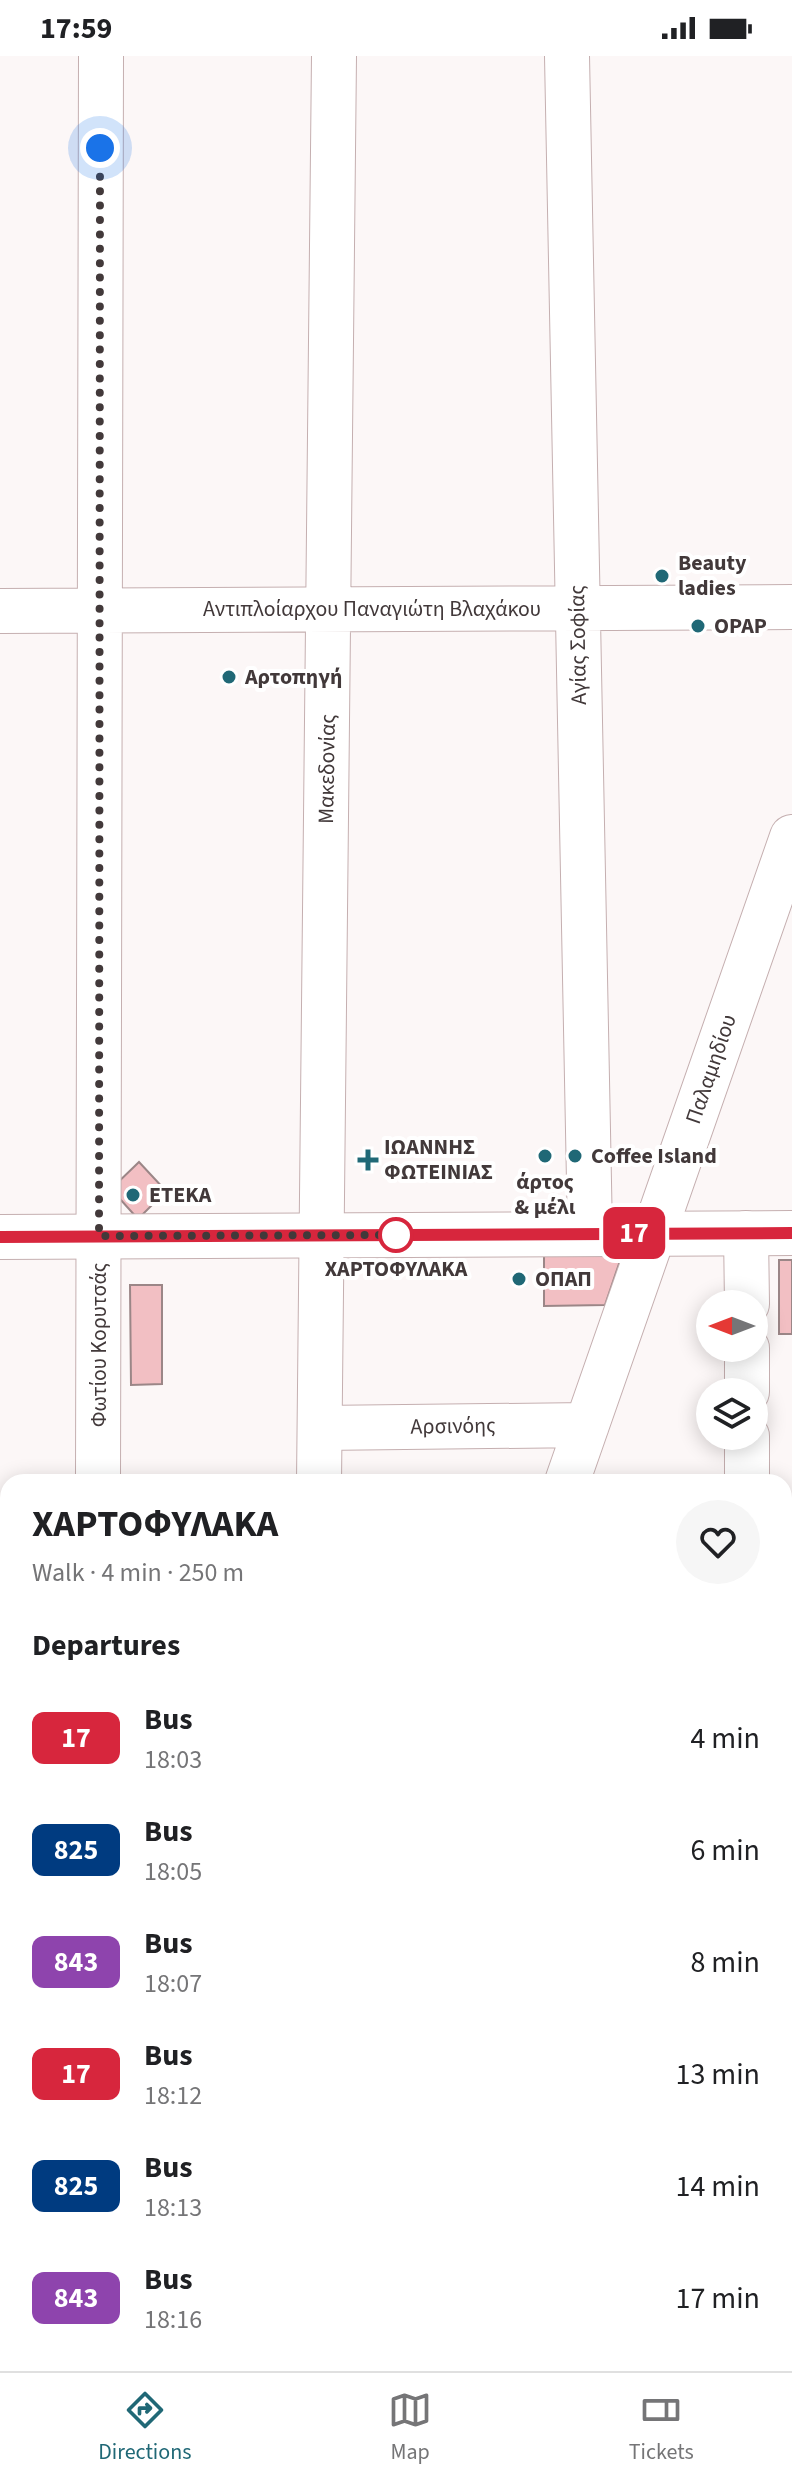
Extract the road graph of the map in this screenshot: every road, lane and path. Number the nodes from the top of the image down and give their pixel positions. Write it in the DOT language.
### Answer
graph roads {
  1 [pos="101,56"];
  2 [pos="334,56"];
  3 [pos="567,56"];
  4 [pos="792,607"];
  5 [pos="577,608"];
  6 [pos="328,609"];
  7 [pos="0,611"];
  8 [pos="99,611"];
  9 [pos="792,837"];
  10 [pos="590,1233"];
  11 [pos="654,1233"];
  12 [pos="746,1233"];
  13 [pos="792,1233"];
  14 [pos="322,1235"];
  15 [pos="99,1236"];
  16 [pos="0,1237"];
  17 [pos="747,1290"];
  18 [pos="587,1425"];
  19 [pos="320,1428"];
  20 [pos="747,1450"];
  21 [pos="98,1474"];
  22 [pos="319,1474"];
  23 [pos="570,1474"];
  24 [pos="747,1474"];
  1 -- 8 [label="street, Φωτίου Κορυτσάς"];
  2 -- 6 [label="street, Μακεδονίας"];
  3 -- 5 [label="street, Αγίας Σοφίας"];
  4 -- 5 [label="street, Αντιπλοίαρχου Παναγιώτη Βλαχάκου"];
  5 -- 6 [label="street, Αντιπλοίαρχου Παναγιώτη Βλαχάκου"];
  5 -- 10 [label="street, Αγίας Σοφίας"];
  6 -- 8 [label="street, Αντιπλοίαρχου Παναγιώτη Βλαχάκου"];
  6 -- 14 [label="street, Μακεδονίας"];
  7 -- 8 [label="street, Αντιπλοίαρχου Παναγιώτη Βλαχάκου"];
  8 -- 15 [label="street, Φωτίου Κορυτσάς"];
  9 -- 11 [label="street, Παλαμηδίου"];
  10 -- 11 [label="street"];
  10 -- 14 [label="street"];
  11 -- 12 [label="street"];
  11 -- 18 [label="street, Παλαμηδίου"];
  12 -- 13 [label="street"];
  12 -- 17 [label="street"];
  14 -- 15 [label="street"];
  14 -- 19 [label="street, Μακεδονίας"];
  15 -- 16 [label="street"];
  15 -- 21 [label="street, Φωτίου Κορυτσάς"];
  18 -- 19 [label="street, Αρσινόης"];
  18 -- 23 [label="street, Παλαμηδίου"];
  19 -- 22 [label="street, Μακεδονίας"];
  20 -- 24 [label="street"];
}
